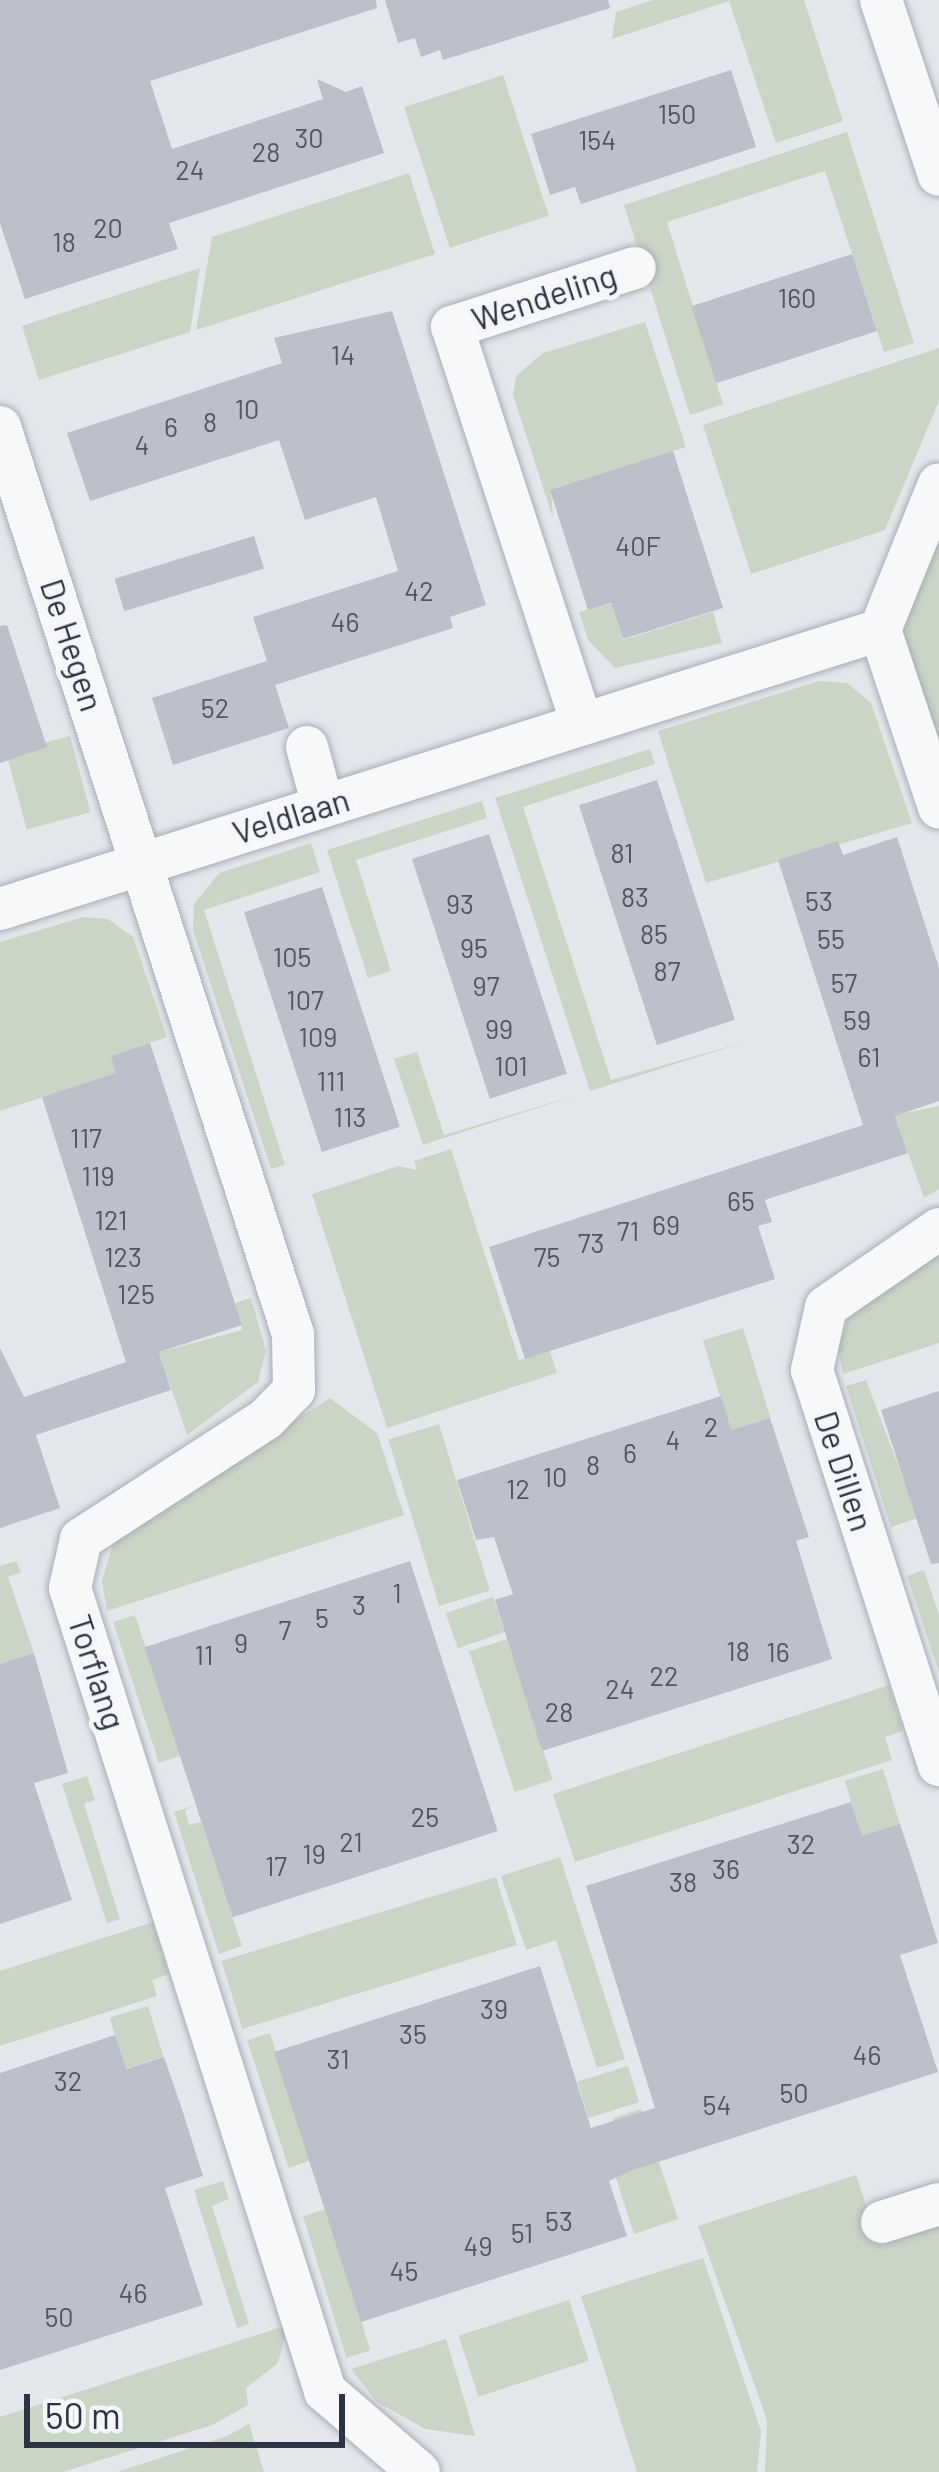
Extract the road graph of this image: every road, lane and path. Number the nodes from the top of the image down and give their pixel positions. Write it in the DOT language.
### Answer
graph roads {
  1 [pos="881,0"];
  2 [pos="939,176"];
  3 [pos="635,268"];
  4 [pos="0,427"];
  5 [pos="939,484"];
  6 [pos="880,630"];
  7 [pos="582,724"];
  8 [pos="307,747"];
  9 [pos="323,806"];
  10 [pos="939,807"];
  11 [pos="144,862"];
  12 [pos="0,909"];
  13 [pos="939,1229"];
  14 [pos="939,1765"];
  15 [pos="939,2204"];
  16 [pos="882,2222"];
  17 [pos="419,2472"];
  1 -- 2 [label="street"];
  3 -- 7 [label="street, Wendeling"];
  4 -- 11 [label="street, De Hegen"];
  5 -- 6 [label="street"];
  6 -- 7 [label="street, Veldlaan"];
  6 -- 10 [label="street"];
  7 -- 9 [label="street, Veldlaan"];
  8 -- 9 [label="street"];
  9 -- 11 [label="street, Veldlaan"];
  11 -- 12 [label="street, Veldlaan"];
  11 -- 17 [label="street, Torflang"];
  13 -- 14 [label="street, De Dillen"];
  15 -- 16 [label="street"];
}
